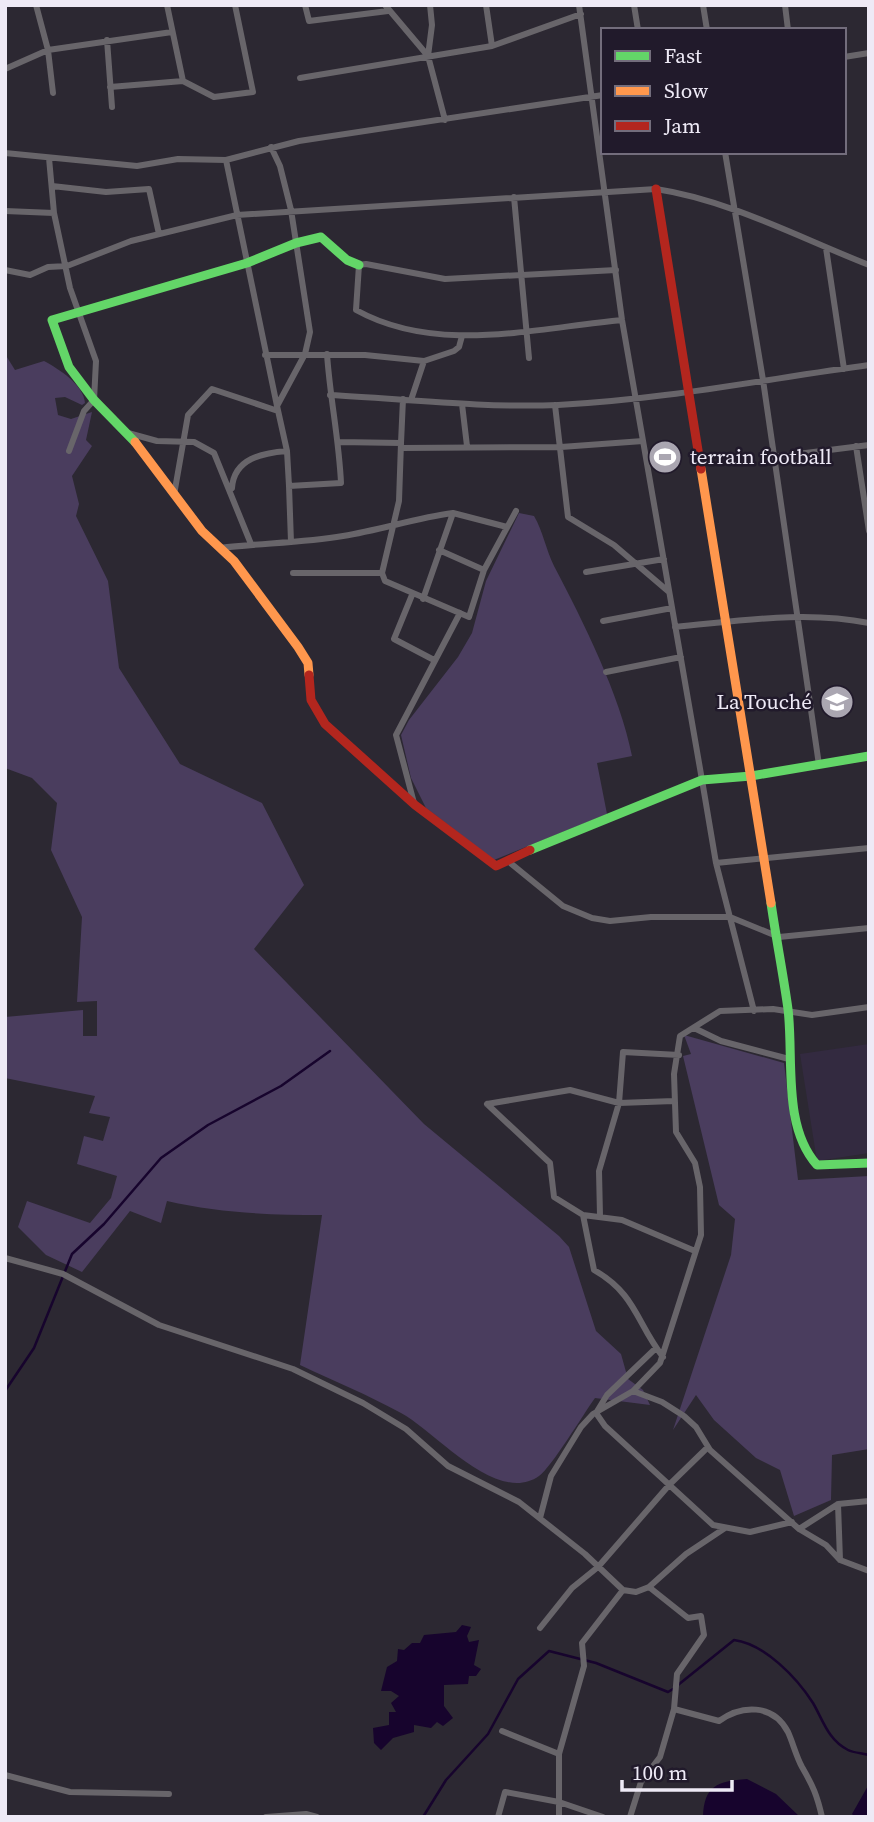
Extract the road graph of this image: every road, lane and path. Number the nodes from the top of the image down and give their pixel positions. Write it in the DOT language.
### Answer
graph roads {
  1 [pos="36,5"];
  2 [pos="167,5"];
  3 [pos="235,5"];
  4 [pos="305,5"];
  5 [pos="430,5"];
  6 [pos="486,5"];
  7 [pos="579,5"];
  8 [pos="634,5"];
  9 [pos="703,5"];
  10 [pos="785,5"];
  11 [pos="386,8"];
  12 [pos="581,14"];
  13 [pos="638,28"];
  14 [pos="707,28"];
  15 [pos="788,28"];
  16 [pos="172,32"];
  17 [pos="107,40"];
  18 [pos="492,46"];
  19 [pos="48,50"];
  20 [pos="869,53"];
  21 [pos="428,56"];
  22 [pos="846,57"];
  23 [pos="5,69"];
  24 [pos="300,78"];
  25 [pos="183,81"];
  26 [pos="110,87"];
  27 [pos="53,93"];
  28 [pos="601,95"];
  29 [pos="592,97"];
  30 [pos="112,107"];
  31 [pos="445,120"];
  32 [pos="271,147"];
  33 [pos="5,153"];
  34 [pos="726,154"];
  35 [pos="49,158"];
  36 [pos="226,160"];
  37 [pos="52,186"];
  38 [pos="656,189"];
  39 [pos="604,192"];
  40 [pos="514,197"];
  41 [pos="291,210"];
  42 [pos="5,211"];
  43 [pos="735,211"];
  44 [pos="54,212"];
  45 [pos="237,215"];
  46 [pos="159,234"];
  47 [pos="296,243"];
  48 [pos="826,248"];
  49 [pos="247,263"];
  50 [pos="359,265"];
  51 [pos="869,265"];
  52 [pos="67,266"];
  53 [pos="5,270"];
  54 [pos="616,270"];
  55 [pos="521,275"];
  56 [pos="76,311"];
  57 [pos="622,320"];
  58 [pos="526,330"];
  59 [pos="462,336"];
  60 [pos="305,354"];
  61 [pos="327,354"];
  62 [pos="265,355"];
  63 [pos="528,358"];
  64 [pos="424,361"];
  65 [pos="869,365"];
  66 [pos="844,369"];
  67 [pos="763,380"];
  68 [pos="688,391"];
  69 [pos="330,395"];
  70 [pos="94,400"];
  71 [pos="407,400"];
  72 [pos="636,400"];
  73 [pos="462,404"];
  74 [pos="555,405"];
  75 [pos="278,409"];
  76 [pos="128,433"];
  77 [pos="183,441"];
  78 [pos="643,441"];
  79 [pos="340,442"];
  80 [pos="869,445"];
  81 [pos="401,446"];
  82 [pos="467,446"];
  83 [pos="856,446"];
  84 [pos="561,447"];
  85 [pos="69,450"];
  86 [pos="287,451"];
  87 [pos="774,457"];
  88 [pos="289,486"];
  89 [pos="232,489"];
  90 [pos="174,495"];
  91 [pos="516,511"];
  92 [pos="453,513"];
  93 [pos="394,527"];
  94 [pos="507,527"];
  95 [pos="869,531"];
  96 [pos="291,541"];
  97 [pos="251,544"];
  98 [pos="220,548"];
  99 [pos="439,551"];
  100 [pos="664,559"];
  101 [pos="635,564"];
  102 [pos="484,570"];
  103 [pos="586,572"];
  104 [pos="293,573"];
  105 [pos="382,573"];
  106 [pos="670,593"];
  107 [pos="412,595"];
  108 [pos="423,599"];
  109 [pos="672,608"];
  110 [pos="460,613"];
  111 [pos="797,616"];
  112 [pos="603,621"];
  113 [pos="726,622"];
  114 [pos="869,623"];
  115 [pos="676,627"];
  116 [pos="681,657"];
  117 [pos="434,660"];
  118 [pos="606,672"];
  119 [pos="869,756"];
  120 [pos="819,765"];
  121 [pos="751,776"];
  122 [pos="702,780"];
  123 [pos="415,805"];
  124 [pos="869,848"];
  125 [pos="764,860"];
  126 [pos="508,861"];
  127 [pos="716,863"];
  128 [pos="730,917"];
  129 [pos="869,928"];
  130 [pos="776,936"];
  131 [pos="869,1007"];
  132 [pos="754,1011"];
  133 [pos="788,1011"];
  134 [pos="694,1028"];
  135 [pos="679,1055"];
  136 [pos="789,1059"];
  137 [pos="674,1101"];
  138 [pos="619,1103"];
  139 [pos="869,1163"];
  140 [pos="583,1214"];
  141 [pos="600,1216"];
  142 [pos="695,1251"];
  143 [pos="5,1258"];
  144 [pos="656,1348"];
  145 [pos="663,1357"];
  146 [pos="633,1391"];
  147 [pos="596,1413"];
  148 [pos="708,1447"];
  149 [pos="670,1484"];
  150 [pos="869,1501"];
  151 [pos="838,1504"];
  152 [pos="540,1518"];
  153 [pos="792,1522"];
  154 [pos="725,1528"];
  155 [pos="799,1529"];
  156 [pos="840,1560"];
  157 [pos="598,1567"];
  158 [pos="869,1571"];
  159 [pos="649,1587"];
  160 [pos="622,1590"];
  161 [pos="540,1628"];
  162 [pos="674,1709"];
  163 [pos="502,1731"];
  164 [pos="559,1754"];
  165 [pos="5,1775"];
  166 [pos="169,1794"];
  167 [pos="559,1802"];
  168 [pos="266,1817"];
  169 [pos="317,1817"];
  170 [pos="498,1817"];
  171 [pos="559,1817"];
  172 [pos="603,1817"];
  173 [pos="630,1817"];
  174 [pos="822,1817"];
  1 -- 19 [label="street"];
  2 -- 16 [label="street"];
  3 -- 25 [label="street"];
  4 -- 11 [label="street"];
  5 -- 21 [label="street"];
  6 -- 18 [label="street"];
  7 -- 12 [label="street"];
  8 -- 13 [label="street"];
  9 -- 14 [label="street"];
  10 -- 15 [label="street"];
  11 -- 21 [label="street"];
  12 -- 18 [label="street"];
  12 -- 29 [label="street"];
  16 -- 17 [label="street"];
  16 -- 25 [label="street"];
  17 -- 19 [label="street"];
  17 -- 26 [label="street"];
  18 -- 21 [label="street"];
  19 -- 23 [label="street"];
  19 -- 27 [label="street"];
  20 -- 22 [label="street"];
  21 -- 24 [label="street"];
  21 -- 31 [label="street"];
  25 -- 26 [label="street"];
  26 -- 30 [label="street"];
  28 -- 29 [label="street"];
  29 -- 31 [label="street"];
  29 -- 39 [label="street"];
  31 -- 32 [label="street"];
  32 -- 36 [label="street"];
  32 -- 41 [label="street"];
  33 -- 35 [label="street"];
  34 -- 43 [label="street"];
  35 -- 36 [label="street"];
  35 -- 37 [label="street"];
  36 -- 45 [label="street"];
  37 -- 44 [label="street"];
  37 -- 46 [label="street"];
  38 -- 39 [label="street"];
  38 -- 43 [label="street"];
  38 -- 68 [label="street"];
  39 -- 40 [label="street"];
  39 -- 54 [label="street"];
  40 -- 41 [label="street"];
  40 -- 55 [label="street"];
  41 -- 45 [label="street"];
  41 -- 47 [label="street"];
  42 -- 44 [label="street"];
  43 -- 48 [label="street"];
  43 -- 67 [label="street"];
  44 -- 52 [label="street"];
  45 -- 46 [label="street"];
  45 -- 49 [label="street"];
  46 -- 52 [label="street"];
  47 -- 49 [label="street"];
  47 -- 50 [label="street"];
  47 -- 60 [label="street"];
  48 -- 51 [label="street"];
  48 -- 66 [label="street"];
  49 -- 56 [label="street"];
  49 -- 62 [label="street"];
  50 -- 55 [label="street"];
  50 -- 59 [label="street"];
  52 -- 53 [label="street"];
  52 -- 56 [label="street"];
  54 -- 55 [label="street"];
  54 -- 57 [label="street"];
  55 -- 58 [label="street"];
  56 -- 70 [label="street"];
  56 -- 70 [label="street"];
  57 -- 58 [label="street"];
  57 -- 72 [label="street"];
  58 -- 59 [label="street"];
  58 -- 63 [label="street"];
  59 -- 64 [label="street"];
  60 -- 61 [label="street"];
  60 -- 62 [label="street"];
  60 -- 75 [label="street"];
  61 -- 64 [label="street"];
  61 -- 69 [label="street"];
  62 -- 75 [label="street"];
  64 -- 71 [label="street"];
  65 -- 66 [label="street"];
  66 -- 67 [label="street"];
  67 -- 68 [label="street"];
  67 -- 87 [label="street"];
  68 -- 72 [label="street"];
  68 -- 113 [label="street"];
  69 -- 71 [label="street"];
  69 -- 79 [label="street"];
  70 -- 76 [label="street"];
  70 -- 85 [label="street"];
  71 -- 73 [label="street"];
  71 -- 81 [label="street"];
  72 -- 74 [label="street"];
  72 -- 78 [label="street"];
  73 -- 74 [label="street"];
  73 -- 82 [label="street"];
  74 -- 84 [label="street"];
  75 -- 77 [label="street"];
  75 -- 86 [label="street"];
  76 -- 77 [label="street"];
  76 -- 90 [label="street"];
  77 -- 89 [label="street"];
  77 -- 90 [label="street"];
  78 -- 84 [label="street"];
  78 -- 100 [label="street"];
  79 -- 81 [label="street"];
  79 -- 88 [label="street"];
  80 -- 83 [label="street"];
  81 -- 82 [label="street"];
  81 -- 93 [label="street"];
  82 -- 84 [label="street"];
  83 -- 87 [label="street"];
  83 -- 95 [label="street"];
  84 -- 101 [label="street"];
  86 -- 88 [label="street"];
  86 -- 89 [label="street"];
  87 -- 111 [label="street"];
  88 -- 96 [label="street"];
  89 -- 97 [label="street"];
  90 -- 98 [label="street"];
  91 -- 94 [label="street"];
  92 -- 93 [label="street"];
  92 -- 94 [label="street"];
  92 -- 99 [label="street"];
  93 -- 96 [label="street"];
  93 -- 105 [label="street"];
  94 -- 102 [label="street"];
  96 -- 97 [label="street"];
  97 -- 98 [label="street"];
  98 -- 123 [label="street"];
  99 -- 102 [label="street"];
  99 -- 108 [label="street"];
  100 -- 101 [label="street"];
  100 -- 106 [label="street"];
  101 -- 103 [label="street"];
  101 -- 106 [label="street"];
  102 -- 110 [label="street"];
  104 -- 105 [label="street"];
  105 -- 107 [label="street"];
  106 -- 109 [label="street"];
  107 -- 108 [label="street"];
  107 -- 117 [label="street"];
  108 -- 110 [label="street"];
  109 -- 112 [label="street"];
  109 -- 115 [label="street"];
  110 -- 117 [label="street"];
  111 -- 113 [label="street"];
  111 -- 114 [label="street"];
  111 -- 120 [label="street"];
  113 -- 115 [label="street"];
  113 -- 121 [label="street"];
  115 -- 116 [label="street"];
  116 -- 118 [label="street"];
  116 -- 122 [label="street"];
  117 -- 123 [label="street"];
  119 -- 120 [label="street"];
  120 -- 121 [label="street"];
  121 -- 122 [label="street"];
  121 -- 125 [label="street"];
  122 -- 126 [label="street"];
  122 -- 127 [label="street"];
  123 -- 126 [label="street"];
  124 -- 125 [label="street"];
  125 -- 127 [label="street"];
  125 -- 130 [label="street"];
  126 -- 128 [label="street"];
  127 -- 128 [label="street"];
  128 -- 130 [label="street"];
  128 -- 132 [label="street"];
  129 -- 130 [label="street"];
  130 -- 133 [label="street"];
  131 -- 133 [label="street"];
  132 -- 133 [label="street"];
  132 -- 134 [label="street"];
  133 -- 136 [label="street"];
  134 -- 135 [label="street"];
  134 -- 136 [label="street"];
  135 -- 137 [label="street"];
  135 -- 138 [label="street"];
  136 -- 139 [label="street"];
  137 -- 138 [label="street"];
  137 -- 142 [label="street"];
  138 -- 140 [label="street"];
  138 -- 141 [label="street"];
  140 -- 141 [label="street"];
  140 -- 144 [label="street"];
  141 -- 142 [label="street"];
  142 -- 145 [label="street"];
  143 -- 152 [label="street"];
  144 -- 145 [label="street"];
  144 -- 147 [label="street"];
  145 -- 146 [label="street"];
  146 -- 147 [label="street"];
  146 -- 148 [label="street"];
  147 -- 149 [label="street"];
  147 -- 152 [label="street"];
  148 -- 149 [label="street"];
  148 -- 153 [label="street"];
  149 -- 154 [label="street"];
  149 -- 157 [label="street"];
  150 -- 151 [label="street"];
  151 -- 155 [label="street"];
  151 -- 156 [label="street"];
  152 -- 157 [label="street"];
  153 -- 154 [label="street"];
  153 -- 155 [label="street"];
  154 -- 159 [label="street"];
  155 -- 156 [label="street"];
  156 -- 158 [label="street"];
  157 -- 160 [label="street"];
  157 -- 161 [label="street"];
  159 -- 160 [label="street"];
  159 -- 162 [label="street"];
  160 -- 164 [label="street"];
  162 -- 173 [label="street"];
  162 -- 174 [label="street"];
  163 -- 164 [label="street"];
  164 -- 167 [label="street"];
  165 -- 166 [label="street"];
  167 -- 170 [label="street"];
  167 -- 171 [label="street"];
  167 -- 172 [label="street"];
  168 -- 169 [label="street"];
}
